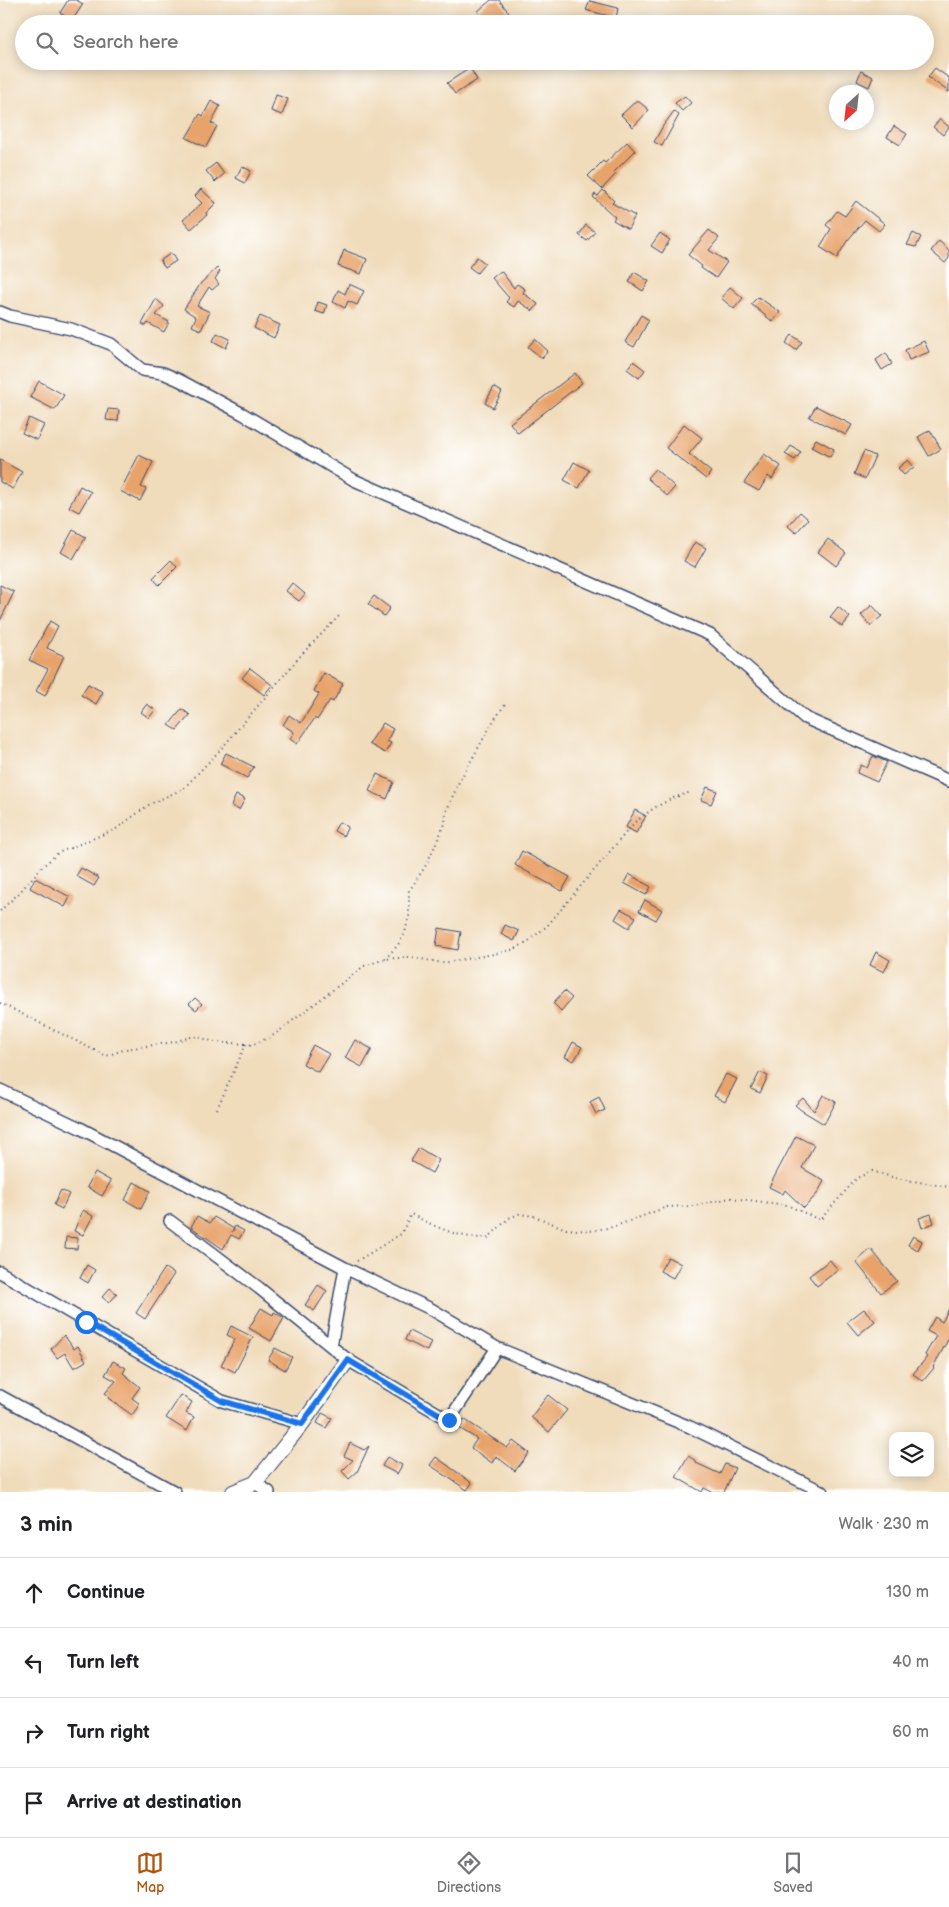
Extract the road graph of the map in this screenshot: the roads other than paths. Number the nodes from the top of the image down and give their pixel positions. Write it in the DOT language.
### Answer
graph roads {
  1 [pos="0,312"];
  2 [pos="949,782"];
  3 [pos="0,1090"];
  4 [pos="170,1222"];
  5 [pos="346,1268"];
  6 [pos="0,1272"];
  7 [pos="331,1346"];
  8 [pos="497,1348"];
  9 [pos="348,1360"];
  10 [pos="0,1396"];
  11 [pos="302,1424"];
  12 [pos="255,1484"];
  13 [pos="175,1492"];
  14 [pos="233,1492"];
  15 [pos="269,1492"];
  16 [pos="823,1492"];
  1 -- 2 [label="street"];
  3 -- 5 [label="street"];
  4 -- 7 [label="street"];
  5 -- 7 [label="street"];
  5 -- 8 [label="street"];
  6 -- 11 [label="street"];
  7 -- 9 [label="street"];
  8 -- 9 [label="street"];
  8 -- 16 [label="street"];
  9 -- 11 [label="street"];
  10 -- 13 [label="street"];
  11 -- 12 [label="street"];
  12 -- 14 [label="street"];
  12 -- 15 [label="street"];
}
